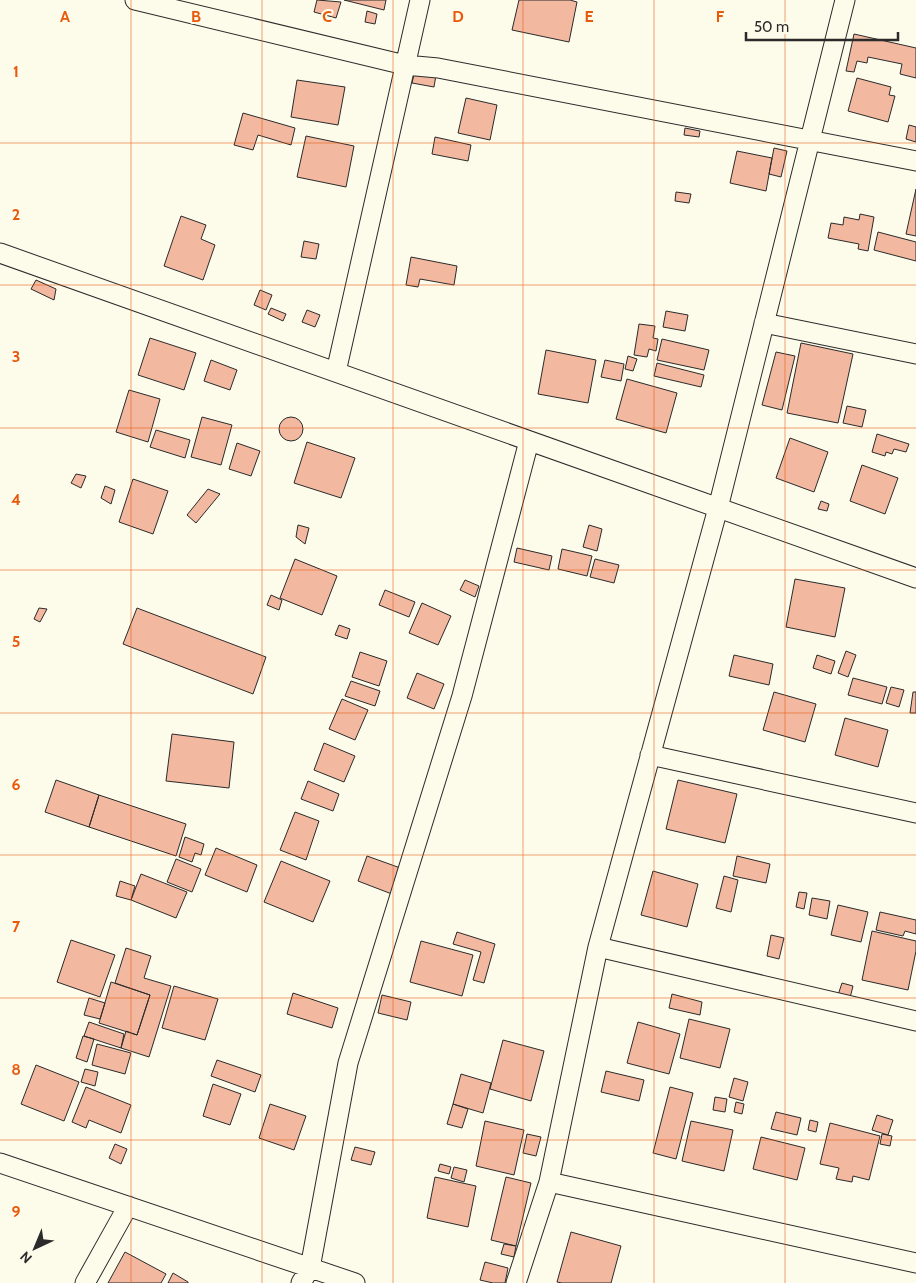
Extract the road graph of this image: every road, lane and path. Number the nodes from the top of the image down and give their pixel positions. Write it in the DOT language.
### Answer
graph roads {
  1 [pos="135,0"];
  2 [pos="420,0"];
  3 [pos="845,0"];
  4 [pos="405,65"];
  5 [pos="810,140"];
  6 [pos="916,161"];
  7 [pos="0,254"];
  8 [pos="764,323"];
  9 [pos="916,354"];
  10 [pos="336,372"];
  11 [pos="529,441"];
  12 [pos="718,508"];
  13 [pos="916,578"];
  14 [pos="650,755"];
  15 [pos="916,813"];
  16 [pos="598,947"];
  17 [pos="916,1022"];
  18 [pos="0,1163"];
  19 [pos="549,1182"];
  20 [pos="128,1206"];
  21 [pos="916,1263"];
  22 [pos="305,1275"];
  23 [pos="85,1283"];
  24 [pos="355,1283"];
  25 [pos="516,1283"];
  1 -- 4 [label="street"];
  2 -- 4 [label="street"];
  3 -- 5 [label="street"];
  4 -- 5 [label="street"];
  4 -- 10 [label="street"];
  5 -- 6 [label="street"];
  5 -- 8 [label="street"];
  7 -- 10 [label="street"];
  8 -- 9 [label="street"];
  8 -- 12 [label="street"];
  10 -- 11 [label="street"];
  11 -- 12 [label="street"];
  11 -- 22 [label="street"];
  12 -- 13 [label="street"];
  12 -- 14 [label="street"];
  14 -- 15 [label="street"];
  14 -- 16 [label="street"];
  16 -- 17 [label="street"];
  16 -- 19 [label="street"];
  18 -- 20 [label="street"];
  19 -- 21 [label="street"];
  19 -- 25 [label="street"];
  20 -- 22 [label="street"];
  20 -- 23 [label="street"];
  22 -- 24 [label="street"];
}
